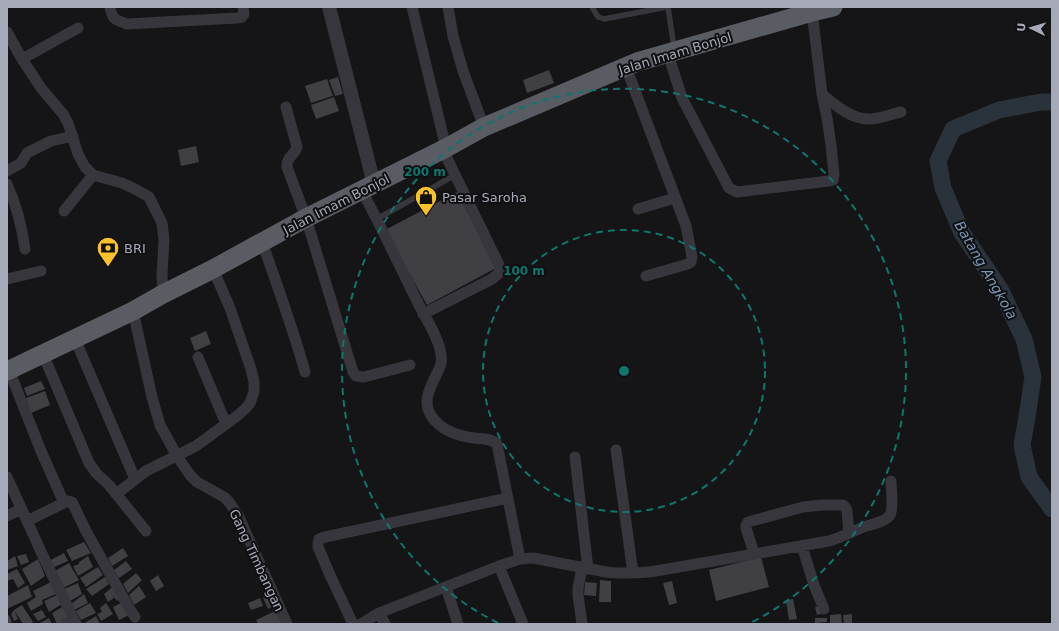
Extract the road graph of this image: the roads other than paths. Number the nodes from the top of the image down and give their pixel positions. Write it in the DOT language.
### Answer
graph roads {
  1 [pos="110,7"];
  2 [pos="243,7"];
  3 [pos="330,7"];
  4 [pos="412,7"];
  5 [pos="448,7"];
  6 [pos="592,7"];
  7 [pos="667,7"];
  8 [pos="834,7"];
  9 [pos="810,9"];
  10 [pos="78,28"];
  11 [pos="7,32"];
  12 [pos="672,52"];
  13 [pos="22,59"];
  14 [pos="626,67"];
  15 [pos="822,94"];
  16 [pos="286,107"];
  17 [pos="901,112"];
  18 [pos="484,127"];
  19 [pos="73,136"];
  20 [pos="444,149"];
  21 [pos="7,171"];
  22 [pos="93,175"];
  23 [pos="455,175"];
  24 [pos="7,184"];
  25 [pos="368,187"];
  26 [pos="675,198"];
  27 [pos="638,209"];
  28 [pos="64,211"];
  29 [pos="306,218"];
  30 [pos="377,219"];
  31 [pos="262,242"];
  32 [pos="25,248"];
  33 [pos="213,269"];
  34 [pos="41,271"];
  35 [pos="646,276"];
  36 [pos="7,279"];
  37 [pos="163,294"];
  38 [pos="133,311"];
  39 [pos="423,314"];
  40 [pos="75,339"];
  41 [pos="43,354"];
  42 [pos="198,357"];
  43 [pos="410,365"];
  44 [pos="8,370"];
  45 [pos="305,372"];
  46 [pos="226,424"];
  47 [pos="616,450"];
  48 [pos="177,456"];
  49 [pos="575,457"];
  50 [pos="7,477"];
  51 [pos="135,479"];
  52 [pos="891,481"];
  53 [pos="116,494"];
  54 [pos="508,498"];
  55 [pos="64,503"];
  56 [pos="21,509"];
  57 [pos="7,516"];
  58 [pos="27,521"];
  59 [pos="146,531"];
  60 [pos="849,533"];
  61 [pos="802,546"];
  62 [pos="754,554"];
  63 [pos="520,559"];
  64 [pos="499,566"];
  65 [pos="586,569"];
  66 [pos="633,573"];
  67 [pos="446,587"];
  68 [pos="824,609"];
  69 [pos="379,613"];
  70 [pos="136,617"];
  71 [pos="71,622"];
  72 [pos="287,624"];
  73 [pos="354,624"];
  74 [pos="361,624"];
  75 [pos="385,624"];
  76 [pos="458,624"];
  77 [pos="523,624"];
  78 [pos="582,624"];
  1 -- 2 [label="street"];
  3 -- 25 [label="street"];
  4 -- 20 [label="street"];
  5 -- 18 [label="street"];
  6 -- 7 [label="lane"];
  7 -- 12 [label="lane"];
  8 -- 9 [label="highway, Jalan Imam Bonjol"];
  9 -- 12 [label="highway, Jalan Imam Bonjol"];
  9 -- 15 [label="street"];
  10 -- 13 [label="street"];
  11 -- 13 [label="street"];
  12 -- 14 [label="highway, Jalan Imam Bonjol"];
  12 -- 15 [label="street"];
  13 -- 19 [label="street"];
  14 -- 18 [label="highway, Jalan Imam Bonjol"];
  14 -- 26 [label="street"];
  15 -- 17 [label="street"];
  16 -- 29 [label="street"];
  18 -- 20 [label="highway, Jalan Imam Bonjol"];
  19 -- 21 [label="street"];
  19 -- 22 [label="street"];
  20 -- 23 [label="street"];
  20 -- 25 [label="highway, Jalan Imam Bonjol"];
  22 -- 28 [label="street"];
  22 -- 37 [label="street"];
  23 -- 30 [label="lane"];
  23 -- 39 [label="street"];
  24 -- 32 [label="street"];
  25 -- 29 [label="highway, Jalan Imam Bonjol"];
  25 -- 30 [label="street"];
  26 -- 27 [label="street"];
  26 -- 35 [label="street"];
  29 -- 31 [label="highway, Jalan Imam Bonjol"];
  29 -- 43 [label="street"];
  30 -- 39 [label="street"];
  31 -- 33 [label="highway, Jalan Imam Bonjol"];
  31 -- 45 [label="street"];
  33 -- 37 [label="highway, Jalan Imam Bonjol"];
  33 -- 46 [label="street"];
  34 -- 36 [label="street"];
  37 -- 38 [label="highway, Jalan Imam Bonjol"];
  38 -- 40 [label="highway, Jalan Imam Bonjol"];
  38 -- 48 [label="street, Gang Timbangan"];
  39 -- 54 [label="street"];
  40 -- 41 [label="highway, Jalan Imam Bonjol"];
  40 -- 51 [label="street"];
  41 -- 44 [label="highway, Jalan Imam Bonjol"];
  41 -- 53 [label="street"];
  42 -- 46 [label="street"];
  44 -- 55 [label="street"];
  46 -- 48 [label="street"];
  47 -- 66 [label="street"];
  48 -- 51 [label="street"];
  48 -- 72 [label="street, Gang Timbangan"];
  49 -- 65 [label="street"];
  50 -- 56 [label="street"];
  51 -- 53 [label="street"];
  52 -- 60 [label="street"];
  53 -- 59 [label="street"];
  54 -- 63 [label="street"];
  54 -- 73 [label="street"];
  55 -- 58 [label="street"];
  55 -- 70 [label="street"];
  56 -- 57 [label="street"];
  56 -- 58 [label="street"];
  58 -- 71 [label="street"];
  60 -- 61 [label="street"];
  60 -- 62 [label="street"];
  61 -- 62 [label="street"];
  61 -- 68 [label="street"];
  62 -- 66 [label="street"];
  63 -- 64 [label="street"];
  63 -- 65 [label="street"];
  64 -- 67 [label="street"];
  64 -- 77 [label="street"];
  65 -- 66 [label="street"];
  65 -- 78 [label="street"];
  67 -- 69 [label="street"];
  67 -- 76 [label="street"];
  69 -- 74 [label="street"];
  69 -- 75 [label="street"];
}
